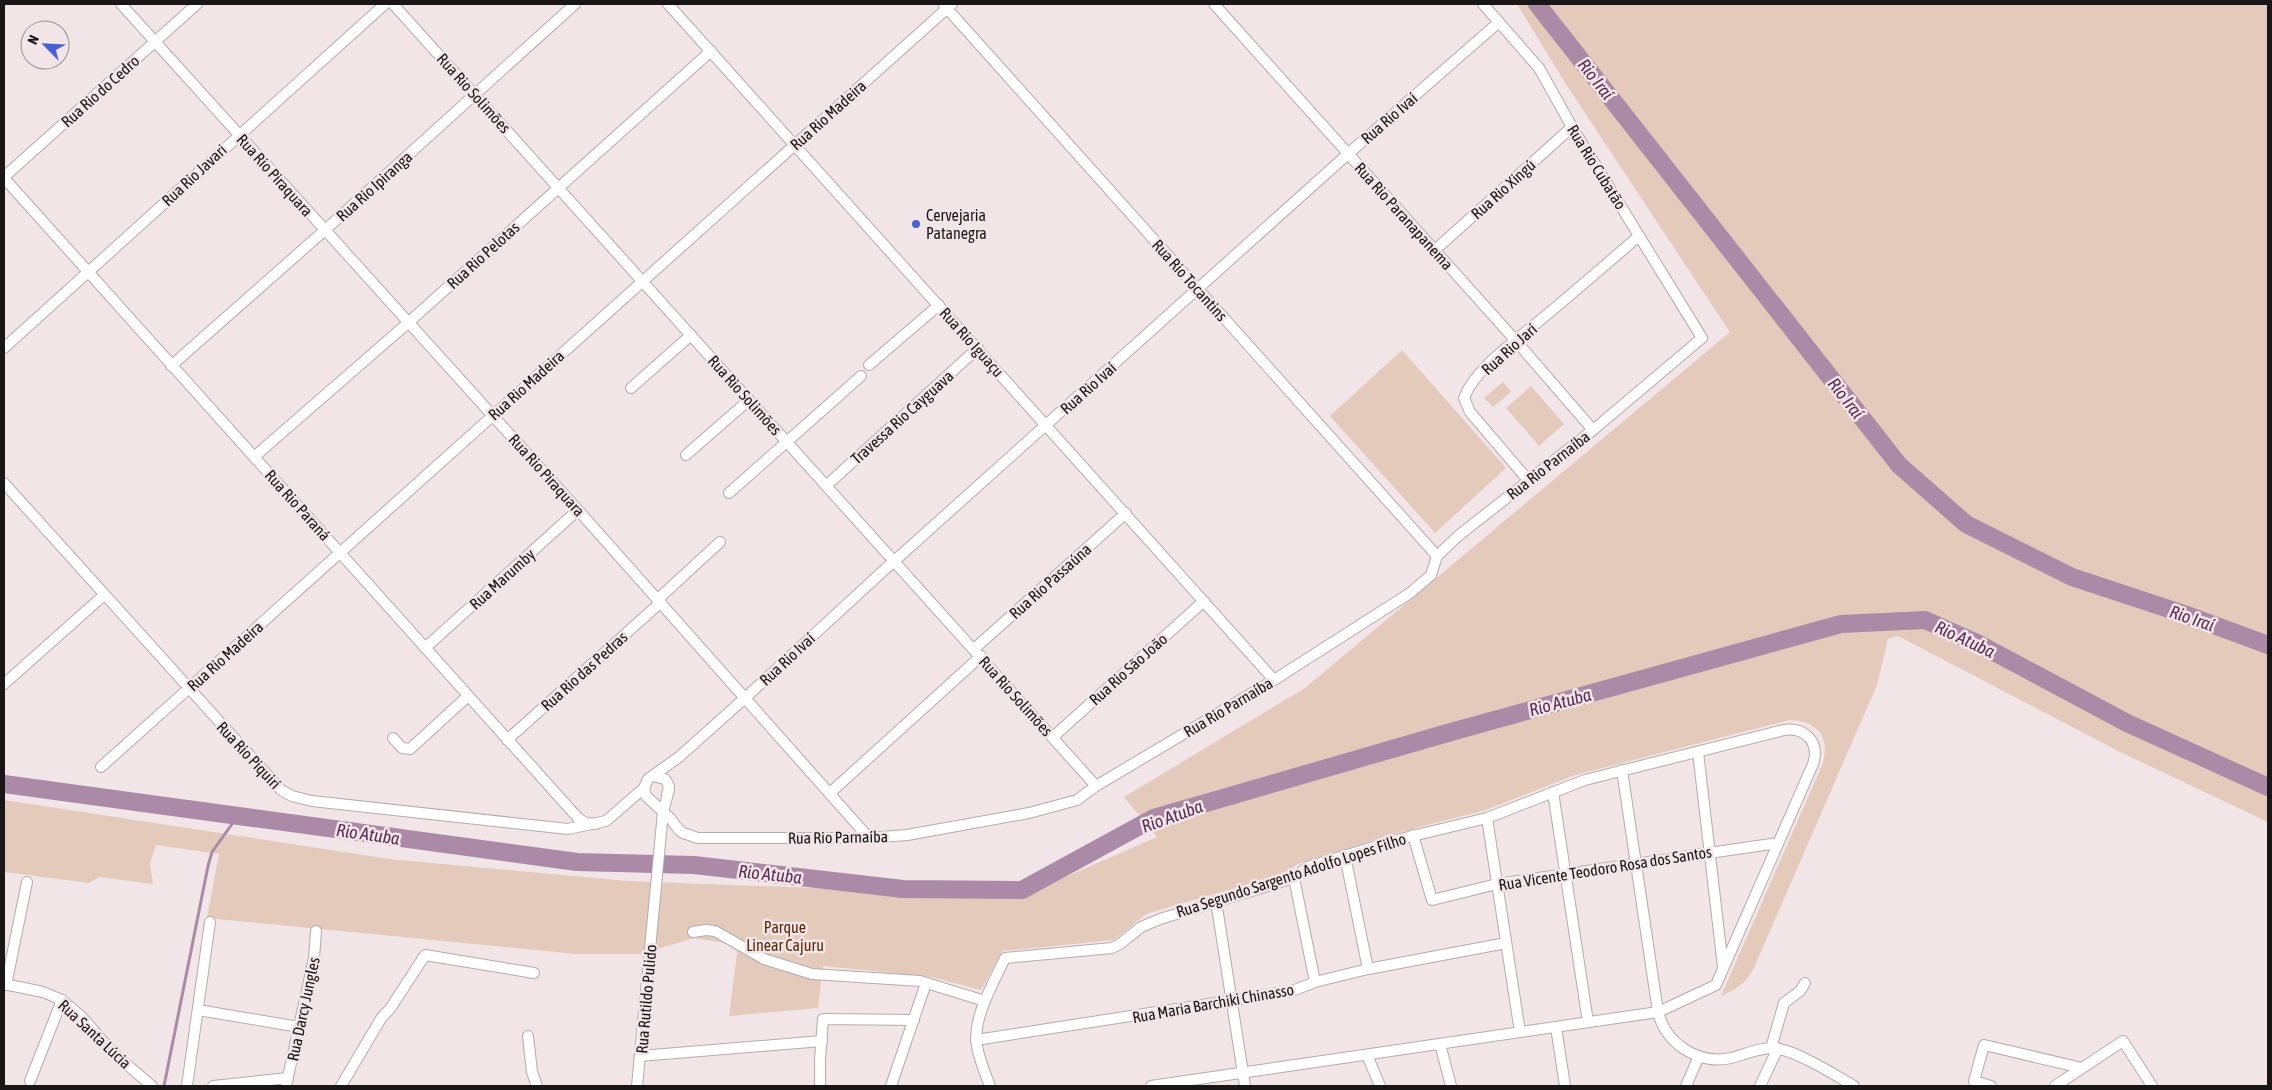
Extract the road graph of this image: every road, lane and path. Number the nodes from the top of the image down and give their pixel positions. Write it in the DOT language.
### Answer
graph roads {
  1 [pos="121,4"];
  2 [pos="197,4"];
  3 [pos="386,4"];
  4 [pos="393,4"];
  5 [pos="575,4"];
  6 [pos="668,4"];
  7 [pos="1214,4"];
  8 [pos="1483,4"];
  9 [pos="947,5"];
  10 [pos="1499,22"];
  11 [pos="155,42"];
  12 [pos="710,51"];
  13 [pos="474,94"];
  14 [pos="1572,128"];
  15 [pos="238,135"];
  16 [pos="795,145"];
  17 [pos="1349,153"];
  18 [pos="4,178"];
  19 [pos="559,187"];
  20 [pos="325,230"];
  21 [pos="1639,236"];
  22 [pos="1435,250"];
  23 [pos="88,273"];
  24 [pos="642,281"];
  25 [pos="1198,288"];
  26 [pos="938,305"];
  27 [pos="408,322"];
  28 [pos="691,335"];
  29 [pos="1702,338"];
  30 [pos="1516,341"];
  31 [pos="4,348"];
  32 [pos="978,348"];
  33 [pos="870,365"];
  34 [pos="171,366"];
  35 [pos="860,376"];
  36 [pos="631,388"];
  37 [pos="749,400"];
  38 [pos="492,415"];
  39 [pos="1047,425"];
  40 [pos="1592,430"];
  41 [pos="786,442"];
  42 [pos="686,455"];
  43 [pos="254,457"];
  44 [pos="1528,480"];
  45 [pos="4,483"];
  46 [pos="827,485"];
  47 [pos="729,493"];
  48 [pos="578,510"];
  49 [pos="1126,514"];
  50 [pos="720,542"];
  51 [pos="340,553"];
  52 [pos="1437,556"];
  53 [pos="895,561"];
  54 [pos="104,595"];
  55 [pos="659,601"];
  56 [pos="1204,601"];
  57 [pos="425,648"];
  58 [pos="978,653"];
  59 [pos="1274,680"];
  60 [pos="4,684"];
  61 [pos="189,689"];
  62 [pos="468,696"];
  63 [pos="745,698"];
  64 [pos="1053,737"];
  65 [pos="394,738"];
  66 [pos="507,740"];
  67 [pos="1698,752"];
  68 [pos="679,757"];
  69 [pos="101,767"];
  70 [pos="1622,770"];
  71 [pos="653,776"];
  72 [pos="669,786"];
  73 [pos="1096,786"];
  74 [pos="644,788"];
  75 [pos="1553,792"];
  76 [pos="830,793"];
  77 [pos="649,799"];
  78 [pos="664,812"];
  79 [pos="1488,818"];
  80 [pos="596,824"];
  81 [pos="662,829"];
  82 [pos="1413,835"];
  83 [pos="869,838"];
  84 [pos="1778,843"];
  85 [pos="1710,852"];
  86 [pos="1345,856"];
  87 [pos="1636,863"];
  88 [pos="1566,873"];
  89 [pos="1294,878"];
  90 [pos="27,882"];
  91 [pos="1497,884"];
  92 [pos="1216,902"];
  93 [pos="210,922"];
  94 [pos="316,931"];
  95 [pos="693,932"];
  96 [pos="1506,943"];
  97 [pos="1724,968"];
  98 [pos="1368,969"];
  99 [pos="534,973"];
  100 [pos="1315,982"];
  101 [pos="926,983"];
  102 [pos="1805,983"];
  103 [pos="5,984"];
  104 [pos="62,1000"];
  105 [pos="985,1001"];
  106 [pos="1232,1002"];
  107 [pos="198,1010"];
  108 [pos="1658,1012"];
  109 [pos="914,1020"];
  110 [pos="1588,1022"];
  111 [pos="299,1027"];
  112 [pos="1556,1027"];
  113 [pos="1520,1032"];
  114 [pos="528,1036"];
  115 [pos="976,1040"];
  116 [pos="822,1041"];
  117 [pos="1440,1044"];
  118 [pos="1775,1048"];
  119 [pos="1367,1054"];
  120 [pos="640,1056"];
  121 [pos="1699,1056"];
  122 [pos="2082,1068"];
  123 [pos="1243,1073"];
  124 [pos="1836,1076"];
  125 [pos="30,1081"];
  126 [pos="287,1082"];
  127 [pos="152,1086"];
  128 [pos="187,1086"];
  129 [pos="212,1086"];
  130 [pos="341,1086"];
  131 [pos="537,1086"];
  132 [pos="637,1086"];
  133 [pos="820,1086"];
  134 [pos="892,1086"];
  135 [pos="990,1086"];
  136 [pos="1151,1086"];
  137 [pos="1245,1086"];
  138 [pos="1380,1086"];
  139 [pos="1450,1086"];
  140 [pos="1565,1086"];
  141 [pos="1686,1086"];
  142 [pos="1760,1086"];
  143 [pos="1832,1086"];
  144 [pos="1854,1086"];
  145 [pos="1991,1086"];
  146 [pos="2055,1086"];
  147 [pos="2152,1086"];
  1 -- 11 [label="street, Rua Rio Piraquara"];
  2 -- 11 [label="street, Rua Rio do Cedro"];
  3 -- 15 [label="street, Rua Rio Javari"];
  4 -- 13 [label="street, Rua Rio Solimões"];
  5 -- 13 [label="street, Rua Rio Ipiranga"];
  6 -- 12 [label="street, Rua Rio Iguaçu"];
  7 -- 17 [label="street, Rua Rio Paranapanema"];
  8 -- 10 [label="street, Rua Rio Cubatão"];
  9 -- 16 [label="street, Rua Rio Madeira"];
  9 -- 25 [label="street, Rua Rio Tocantins"];
  10 -- 14 [label="street, Rua Rio Cubatão"];
  10 -- 17 [label="street, Rua Rio Ivaí"];
  11 -- 15 [label="street, Rua Rio Piraquara"];
  11 -- 18 [label="street, Rua Rio do Cedro"];
  12 -- 16 [label="street, Rua Rio Iguaçu"];
  12 -- 19 [label="street, Rua Rio Pelotas"];
  13 -- 19 [label="street, Rua Rio Solimões"];
  13 -- 20 [label="street, Rua Rio Ipiranga"];
  14 -- 21 [label="street, Rua Rio Cubatão"];
  14 -- 22 [label="street, Rua Rio Xingú"];
  15 -- 20 [label="street, Rua Rio Piraquara"];
  15 -- 23 [label="street, Rua Rio Javari"];
  16 -- 24 [label="street, Rua Rio Madeira"];
  16 -- 26 [label="street, Rua Rio Iguaçu"];
  17 -- 22 [label="street, Rua Rio Paranapanema"];
  17 -- 25 [label="street, Rua Rio Ivaí"];
  18 -- 23 [label="street, Rua Rio Paraná"];
  19 -- 24 [label="street, Rua Rio Solimões"];
  19 -- 27 [label="street, Rua Rio Pelotas"];
  20 -- 27 [label="street, Rua Rio Piraquara"];
  20 -- 34 [label="street, Rua Rio Ipiranga"];
  21 -- 29 [label="street, Rua Rio Cubatão"];
  21 -- 30 [label="street, Rua Rio Jarí"];
  22 -- 30 [label="street, Rua Rio Paranapanema"];
  23 -- 31 [label="street, Rua Rio Javari"];
  23 -- 34 [label="street, Rua Rio Paraná"];
  24 -- 28 [label="street, Rua Rio Solimões"];
  24 -- 38 [label="street, Rua Rio Madeira"];
  25 -- 39 [label="street, Rua Rio Ivaí"];
  25 -- 52 [label="street, Rua Rio Tocantins"];
  26 -- 32 [label="street, Rua Rio Iguaçu"];
  26 -- 33 [label="street"];
  27 -- 38 [label="street, Rua Rio Piraquara"];
  27 -- 43 [label="street, Rua Rio Pelotas"];
  28 -- 36 [label="street"];
  28 -- 37 [label="street, Rua Rio Solimões"];
  29 -- 40 [label="street, Rua Rio Parnaíba"];
  30 -- 40 [label="street, Rua Rio Paranapanema"];
  30 -- 44 [label="street, Rua Rio Jarí"];
  32 -- 39 [label="street, Rua Rio Iguaçu"];
  32 -- 46 [label="street, Travessa Rio Cayguava"];
  34 -- 43 [label="street, Rua Rio Paraná"];
  35 -- 41 [label="street"];
  37 -- 41 [label="street, Rua Rio Solimões"];
  37 -- 42 [label="street"];
  38 -- 48 [label="street, Rua Rio Piraquara"];
  38 -- 51 [label="street, Rua Rio Madeira"];
  39 -- 49 [label="street, Rua Rio Iguaçu"];
  39 -- 53 [label="street, Rua Rio Ivaí"];
  40 -- 44 [label="street, Rua Rio Parnaíba"];
  41 -- 46 [label="street, Rua Rio Solimões"];
  41 -- 47 [label="street"];
  43 -- 51 [label="street, Rua Rio Paraná"];
  44 -- 52 [label="street, Rua Rio Parnaíba"];
  45 -- 54 [label="street, Rua Rio Piquiri"];
  46 -- 53 [label="street, Rua Rio Solimões"];
  48 -- 55 [label="street, Rua Rio Piraquara"];
  48 -- 57 [label="street, Rua Marumby"];
  49 -- 56 [label="street, Rua Rio Iguaçu"];
  49 -- 58 [label="street, Rua Rio Passaúna"];
  50 -- 55 [label="street, Rua Rio das Pedras"];
  51 -- 57 [label="street, Rua Rio Paraná"];
  51 -- 61 [label="street, Rua Rio Madeira"];
  52 -- 59 [label="street, Rua Rio Parnaíba"];
  53 -- 58 [label="street, Rua Rio Solimões"];
  53 -- 63 [label="street, Rua Rio Ivaí"];
  54 -- 60 [label="street"];
  54 -- 61 [label="street, Rua Rio Piquiri"];
  55 -- 63 [label="street, Rua Rio Piraquara"];
  55 -- 66 [label="street, Rua Rio das Pedras"];
  56 -- 59 [label="street, Rua Rio Iguaçu"];
  56 -- 64 [label="street, Rua Rio São João"];
  57 -- 62 [label="street, Rua Rio Paraná"];
  58 -- 64 [label="street, Rua Rio Solimões"];
  58 -- 76 [label="street, Rua Rio Passaúna"];
  59 -- 73 [label="street, Rua Rio Parnaíba"];
  61 -- 69 [label="street, Rua Rio Madeira"];
  61 -- 80 [label="street, Rua Rio Piquiri"];
  62 -- 65 [label="street"];
  62 -- 66 [label="street, Rua Rio Paraná"];
  63 -- 68 [label="street, Rua Rio Ivaí"];
  63 -- 76 [label="street, Rua Rio Piraquara"];
  64 -- 73 [label="street, Rua Rio Solimões"];
  66 -- 80 [label="street, Rua Rio Paraná"];
  67 -- 70 [label="street, Rua Segundo Sargento Adolfo Lopes Filho"];
  67 -- 84 [label="street, Rua Segundo Sargento Adolfo Lopes Filho"];
  67 -- 85 [label="street"];
  68 -- 71 [label="street, Rua Rio Ivaí"];
  68 -- 72 [label="street, Rua Rio Ivaí"];
  70 -- 75 [label="street, Rua Segundo Sargento Adolfo Lopes Filho"];
  70 -- 87 [label="street"];
  71 -- 72 [label="street"];
  71 -- 74 [label="street"];
  72 -- 77 [label="street"];
  72 -- 78 [label="street, Rua Rio Ivaí"];
  73 -- 83 [label="street, Rua Rio Parnaíba"];
  74 -- 77 [label="street"];
  74 -- 80 [label="street"];
  75 -- 79 [label="street, Rua Segundo Sargento Adolfo Lopes Filho"];
  75 -- 88 [label="street"];
  76 -- 83 [label="street, Rua Rio Piraquara"];
  77 -- 78 [label="street"];
  78 -- 81 [label="street, Rua Rio Ivaí"];
  78 -- 83 [label="street, Rua Rio Parnaíba"];
  79 -- 82 [label="street, Rua Segundo Sargento Adolfo Lopes Filho"];
  79 -- 91 [label="street"];
  81 -- 120 [label="street, Rua Rutildo Pulido"];
  82 -- 86 [label="street, Rua Segundo Sargento Adolfo Lopes Filho"];
  82 -- 91 [label="street, Rua Vicente Teodoro Rosa dos Santos"];
  84 -- 85 [label="street, Rua Vicente Teodoro Rosa dos Santos"];
  84 -- 97 [label="street"];
  85 -- 87 [label="street, Rua Vicente Teodoro Rosa dos Santos"];
  85 -- 97 [label="street"];
  86 -- 89 [label="street, Rua Segundo Sargento Adolfo Lopes Filho"];
  86 -- 98 [label="street"];
  87 -- 88 [label="street, Rua Vicente Teodoro Rosa dos Santos"];
  87 -- 108 [label="street"];
  88 -- 91 [label="street, Rua Vicente Teodoro Rosa dos Santos"];
  88 -- 110 [label="street"];
  89 -- 92 [label="street, Rua Segundo Sargento Adolfo Lopes Filho"];
  89 -- 100 [label="street"];
  90 -- 103 [label="street"];
  91 -- 96 [label="street"];
  92 -- 105 [label="street, Rua Segundo Sargento Adolfo Lopes Filho"];
  92 -- 106 [label="street"];
  93 -- 107 [label="street"];
  94 -- 111 [label="street, Rua Darcy Jungles"];
  95 -- 101 [label="street"];
  96 -- 98 [label="street, Rua Maria Barchiki Chinasso"];
  96 -- 113 [label="street"];
  97 -- 108 [label="street"];
  98 -- 100 [label="street, Rua Maria Barchiki Chinasso"];
  99 -- 130 [label="street"];
  100 -- 106 [label="street, Rua Maria Barchiki Chinasso"];
  101 -- 105 [label="street"];
  101 -- 109 [label="street"];
  102 -- 118 [label="street"];
  103 -- 104 [label="street, Rua Santa Lúcia"];
  104 -- 125 [label="street"];
  104 -- 127 [label="street, Rua Santa Lúcia"];
  105 -- 115 [label="street"];
  106 -- 115 [label="street, Rua Maria Barchiki Chinasso"];
  106 -- 123 [label="street"];
  107 -- 111 [label="street"];
  107 -- 128 [label="street"];
  108 -- 110 [label="street"];
  108 -- 121 [label="street"];
  109 -- 116 [label="street"];
  109 -- 134 [label="street"];
  110 -- 112 [label="street"];
  111 -- 126 [label="street, Rua Darcy Jungles"];
  112 -- 113 [label="street"];
  112 -- 140 [label="street"];
  113 -- 117 [label="street"];
  114 -- 131 [label="street"];
  115 -- 135 [label="street"];
  116 -- 120 [label="street"];
  116 -- 133 [label="street"];
  117 -- 119 [label="street"];
  117 -- 139 [label="street"];
  118 -- 121 [label="street"];
  118 -- 124 [label="street"];
  118 -- 142 [label="street"];
  119 -- 123 [label="street"];
  119 -- 138 [label="street"];
  120 -- 132 [label="street, Rua Rutildo Pulido"];
  121 -- 141 [label="street"];
  122 -- 145 [label="street"];
  122 -- 146 [label="street"];
  122 -- 147 [label="street"];
  123 -- 136 [label="street"];
  123 -- 137 [label="street"];
  124 -- 143 [label="street"];
  124 -- 144 [label="street"];
  126 -- 129 [label="street"];
}
